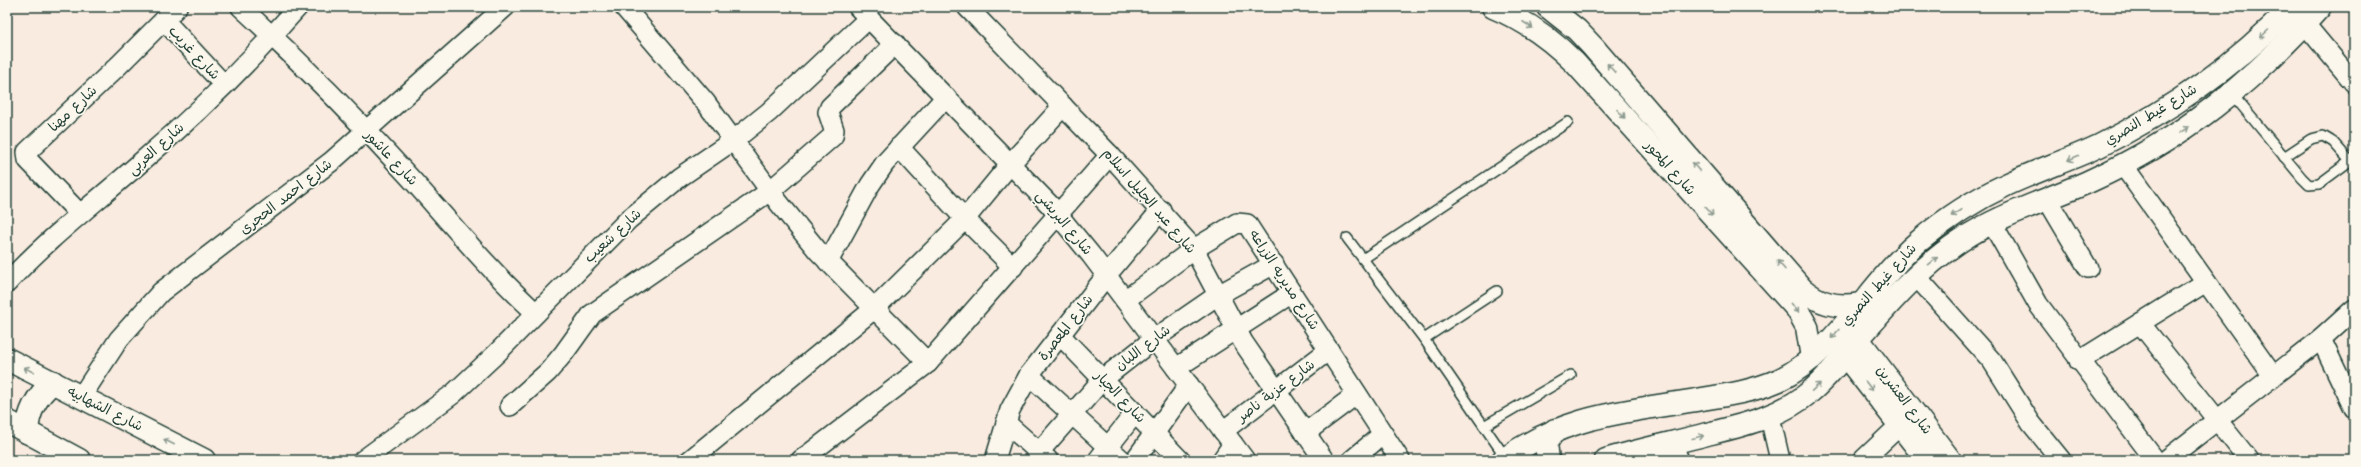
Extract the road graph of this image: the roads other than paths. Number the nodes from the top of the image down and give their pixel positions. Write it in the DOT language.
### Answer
graph roads {
  1 [pos="177,7"];
  2 [pos="241,7"];
  3 [pos="298,7"];
  4 [pos="505,7"];
  5 [pos="624,7"];
  6 [pos="967,7"];
  7 [pos="1493,7"];
  8 [pos="1548,7"];
  9 [pos="2292,7"];
  10 [pos="2320,7"];
  11 [pos="864,13"];
  12 [pos="164,20"];
  13 [pos="2305,24"];
  14 [pos="272,36"];
  15 [pos="895,44"];
  16 [pos="2354,83"];
  17 [pos="224,85"];
  18 [pos="2232,94"];
  19 [pos="946,97"];
  20 [pos="1063,106"];
  21 [pos="2153,117"];
  22 [pos="1568,122"];
  23 [pos="367,131"];
  24 [pos="734,140"];
  25 [pos="2164,142"];
  26 [pos="899,147"];
  27 [pos="2097,147"];
  28 [pos="1110,155"];
  29 [pos="2284,157"];
  30 [pos="2352,160"];
  31 [pos="1011,163"];
  32 [pos="2113,170"];
  33 [pos="770,191"];
  34 [pos="2047,199"];
  35 [pos="1161,210"];
  36 [pos="79,214"];
  37 [pos="1058,214"];
  38 [pos="965,219"];
  39 [pos="1992,223"];
  40 [pos="1346,238"];
  41 [pos="1194,249"];
  42 [pos="1363,259"];
  43 [pos="828,262"];
  44 [pos="1274,264"];
  45 [pos="1013,267"];
  46 [pos="2088,268"];
  47 [pos="1106,276"];
  48 [pos="1916,276"];
  49 [pos="2206,282"];
  50 [pos="7,283"];
  51 [pos="1497,291"];
  52 [pos="1292,293"];
  53 [pos="1218,295"];
  54 [pos="1125,300"];
  55 [pos="1860,304"];
  56 [pos="874,309"];
  57 [pos="2354,309"];
  58 [pos="536,313"];
  59 [pos="2140,323"];
  60 [pos="1236,329"];
  61 [pos="1060,335"];
  62 [pos="1154,339"];
  63 [pos="1424,339"];
  64 [pos="2321,339"];
  65 [pos="1852,347"];
  66 [pos="1329,350"];
  67 [pos="7,358"];
  68 [pos="1812,358"];
  69 [pos="2079,361"];
  70 [pos="928,363"];
  71 [pos="1176,368"];
  72 [pos="1029,375"];
  73 [pos="1571,375"];
  74 [pos="2274,376"];
  75 [pos="1103,379"];
  76 [pos="53,382"];
  77 [pos="1189,385"];
  78 [pos="1276,391"];
  79 [pos="1357,394"];
  80 [pos="81,397"];
  81 [pos="510,406"];
  82 [pos="2354,408"];
  83 [pos="1135,412"];
  84 [pos="1072,414"];
  85 [pos="1770,417"];
  86 [pos="2217,420"];
  87 [pos="7,421"];
  88 [pos="1006,423"];
  89 [pos="1900,425"];
  90 [pos="1484,426"];
  91 [pos="1555,430"];
  92 [pos="27,432"];
  93 [pos="1154,433"];
  94 [pos="1305,433"];
  95 [pos="1383,434"];
  96 [pos="1228,437"];
  97 [pos="1676,452"];
  98 [pos="52,454"];
  99 [pos="1103,454"];
  100 [pos="1041,457"];
  101 [pos="1504,459"];
  102 [pos="79,460"];
  103 [pos="204,460"];
  104 [pos="363,460"];
  105 [pos="690,460"];
  106 [pos="801,460"];
  107 [pos="996,460"];
  108 [pos="1122,460"];
  109 [pos="1135,460"];
  110 [pos="1180,460"];
  111 [pos="1222,460"];
  112 [pos="1245,460"];
  113 [pos="1324,460"];
  114 [pos="1352,460"];
  115 [pos="1400,460"];
  116 [pos="1548,460"];
  117 [pos="1606,460"];
  118 [pos="1780,460"];
  119 [pos="1862,460"];
  120 [pos="1927,460"];
  121 [pos="1950,460"];
  122 [pos="2061,460"];
  123 [pos="2155,460"];
  124 [pos="2166,460"];
  125 [pos="2249,460"];
  1 -- 12 [label="street, شارع مهنا"];
  2 -- 14 [label="street, شارع عاشور"];
  3 -- 14 [label="street, شارع العربى"];
  4 -- 23 [label="street, شارع احمد الحجرى"];
  5 -- 24 [label="street"];
  6 -- 20 [label="street, شارع عبد الجليل اسلام"];
  7 -- 68 [label="main road, شارع المحور, one-way"];
  55 -- 8 [label="main road, شارع المحور, one-way"];
  9 -- 21 [label="main road, شارع غيط النصري, one-way"];
  10 -- 13 [label="main road, شارع غيط النصري"];
  11 -- 15 [label="street, شارع البريشي"];
  11 -- 24 [label="street, شارع شعيب"];
  12 -- 17 [label="street, شارع غريب"];
  12 -- 36 [label="street, شارع مهنا"];
  13 -- 16 [label="street"];
  13 -- 18 [label="main road, شارع غيط النصري"];
  14 -- 17 [label="street, شارع العربى"];
  14 -- 23 [label="street, شارع عاشور"];
  15 -- 19 [label="street, شارع البريشي"];
  15 -- 33 [label="street"];
  17 -- 36 [label="street, شارع العربى"];
  25 -- 18 [label="main road, شارع غيط النصري, one-way"];
  18 -- 29 [label="lane"];
  19 -- 26 [label="street"];
  19 -- 31 [label="street, شارع البريشي"];
  20 -- 28 [label="street, شارع عبد الجليل اسلام"];
  20 -- 31 [label="street"];
  21 -- 25 [label="main road"];
  21 -- 27 [label="main road, شارع غيط النصري"];
  22 -- 42 [label="lane"];
  23 -- 58 [label="street, شارع عاشور"];
  23 -- 80 [label="street, شارع احمد الحجرى"];
  24 -- 33 [label="street"];
  24 -- 58 [label="street, شارع شعيب"];
  25 -- 32 [label="main road, شارع غيط النصري"];
  26 -- 38 [label="street"];
  26 -- 43 [label="street"];
  27 -- 32 [label="main road"];
  27 -- 55 [label="main road, شارع غيط النصري, one-way"];
  28 -- 35 [label="street, شارع عبد الجليل اسلام"];
  28 -- 37 [label="street"];
  29 -- 30 [label="lane"];
  29 -- 30 [label="lane"];
  31 -- 37 [label="street, شارع البريشي"];
  31 -- 38 [label="street"];
  32 -- 34 [label="main road, شارع غيط النصري"];
  32 -- 49 [label="street"];
  33 -- 43 [label="street"];
  33 -- 81 [label="street"];
  34 -- 39 [label="main road, شارع غيط النصري"];
  34 -- 46 [label="street"];
  35 -- 41 [label="street, شارع عبد الجليل اسلام"];
  35 -- 47 [label="street, شارع المعصرة"];
  36 -- 50 [label="street, شارع العربى"];
  37 -- 45 [label="street"];
  37 -- 47 [label="street, شارع البريشي"];
  38 -- 45 [label="street"];
  38 -- 56 [label="street"];
  48 -- 39 [label="main road, شارع غيط النصري, one-way"];
  39 -- 69 [label="street"];
  40 -- 42 [label="lane"];
  41 -- 44 [label="street, شارع مديريه الزراعه"];
  41 -- 53 [label="street, شارع عبد الجليل اسلام"];
  41 -- 54 [label="street, شارع مديريه الزراعه"];
  42 -- 63 [label="lane"];
  43 -- 56 [label="street"];
  44 -- 52 [label="street, شارع مديريه الزراعه"];
  44 -- 53 [label="street, شارع اللبان"];
  45 -- 70 [label="street"];
  47 -- 54 [label="street, شارع البريشي"];
  47 -- 61 [label="street, شارع المعصرة"];
  48 -- 65 [label="main road, شارع غيط النصري"];
  48 -- 122 [label="street"];
  49 -- 59 [label="street"];
  49 -- 74 [label="street"];
  51 -- 63 [label="lane"];
  52 -- 60 [label="street"];
  52 -- 66 [label="street, شارع مديريه الزراعه"];
  53 -- 60 [label="street, شارع عبد الجليل اسلام"];
  53 -- 62 [label="street, شارع اللبان"];
  54 -- 62 [label="street, شارع البريشي"];
  55 -- 68 [label="main road, شارع غيط النصري, one-way"];
  56 -- 70 [label="street"];
  56 -- 105 [label="street"];
  57 -- 64 [label="street"];
  58 -- 104 [label="street, شارع شعيب"];
  59 -- 69 [label="street"];
  59 -- 86 [label="street"];
  60 -- 71 [label="street"];
  60 -- 78 [label="street, شارع عبد الجليل اسلام"];
  61 -- 72 [label="street, شارع المعصرة"];
  61 -- 75 [label="street, شارع الجيار"];
  62 -- 71 [label="street, شارع البريشي"];
  62 -- 75 [label="street, شارع اللبان"];
  63 -- 90 [label="lane"];
  64 -- 74 [label="street"];
  64 -- 82 [label="street"];
  85 -- 65 [label="main road, شارع غيط النصري, one-way"];
  65 -- 89 [label="main road, شارع العشرين, one-way"];
  65 -- 121 [label="main road, شارع العشرين"];
  66 -- 78 [label="street, شارع عزبة ناصر"];
  66 -- 79 [label="street, شارع مديريه الزراعه"];
  76 -- 67 [label="main road, شارع الشهابيه, one-way"];
  68 -- 91 [label="main road, شارع غيط النصري"];
  69 -- 123 [label="street"];
  70 -- 106 [label="street"];
  71 -- 77 [label="street, شارع البريشي"];
  72 -- 84 [label="street"];
  72 -- 88 [label="street, شارع المعصرة"];
  73 -- 90 [label="lane"];
  74 -- 86 [label="street"];
  75 -- 83 [label="street, شارع الجيار"];
  75 -- 84 [label="street, شارع اللبان"];
  76 -- 80 [label="main road, شارع الشهابيه"];
  76 -- 92 [label="main road"];
  77 -- 93 [label="street"];
  77 -- 96 [label="street, شارع البريشي"];
  78 -- 94 [label="street, شارع عبد الجليل اسلام"];
  78 -- 96 [label="street, شارع عزبة ناصر"];
  79 -- 94 [label="street"];
  79 -- 95 [label="street, شارع مديريه الزراعه"];
  103 -- 80 [label="main road, شارع الشهابيه, one-way"];
  83 -- 93 [label="street, شارع الجيار"];
  83 -- 99 [label="street"];
  84 -- 99 [label="street"];
  84 -- 100 [label="street, شارع اللبان"];
  97 -- 85 [label="main road, شارع غيط النصري, one-way"];
  85 -- 118 [label="street"];
  86 -- 124 [label="street"];
  86 -- 125 [label="street"];
  87 -- 92 [label="main road"];
  88 -- 100 [label="street"];
  88 -- 107 [label="street, شارع المعصرة"];
  89 -- 119 [label="street"];
  89 -- 120 [label="main road, شارع العشرين"];
  90 -- 101 [label="lane"];
  91 -- 101 [label="main road, شارع غيط النصري"];
  91 -- 116 [label="main road"];
  92 -- 98 [label="main road"];
  93 -- 109 [label="street"];
  93 -- 110 [label="street, شارع الجيار"];
  94 -- 113 [label="street, شارع عبد الجليل اسلام"];
  95 -- 114 [label="street"];
  95 -- 115 [label="street, شارع مديريه الزراعه"];
  96 -- 111 [label="street, شارع عزبة ناصر"];
  96 -- 112 [label="street, شارع البريشي"];
  97 -- 117 [label="main road, شارع غيط النصري"];
  98 -- 102 [label="main road"];
  99 -- 108 [label="street"];
}
